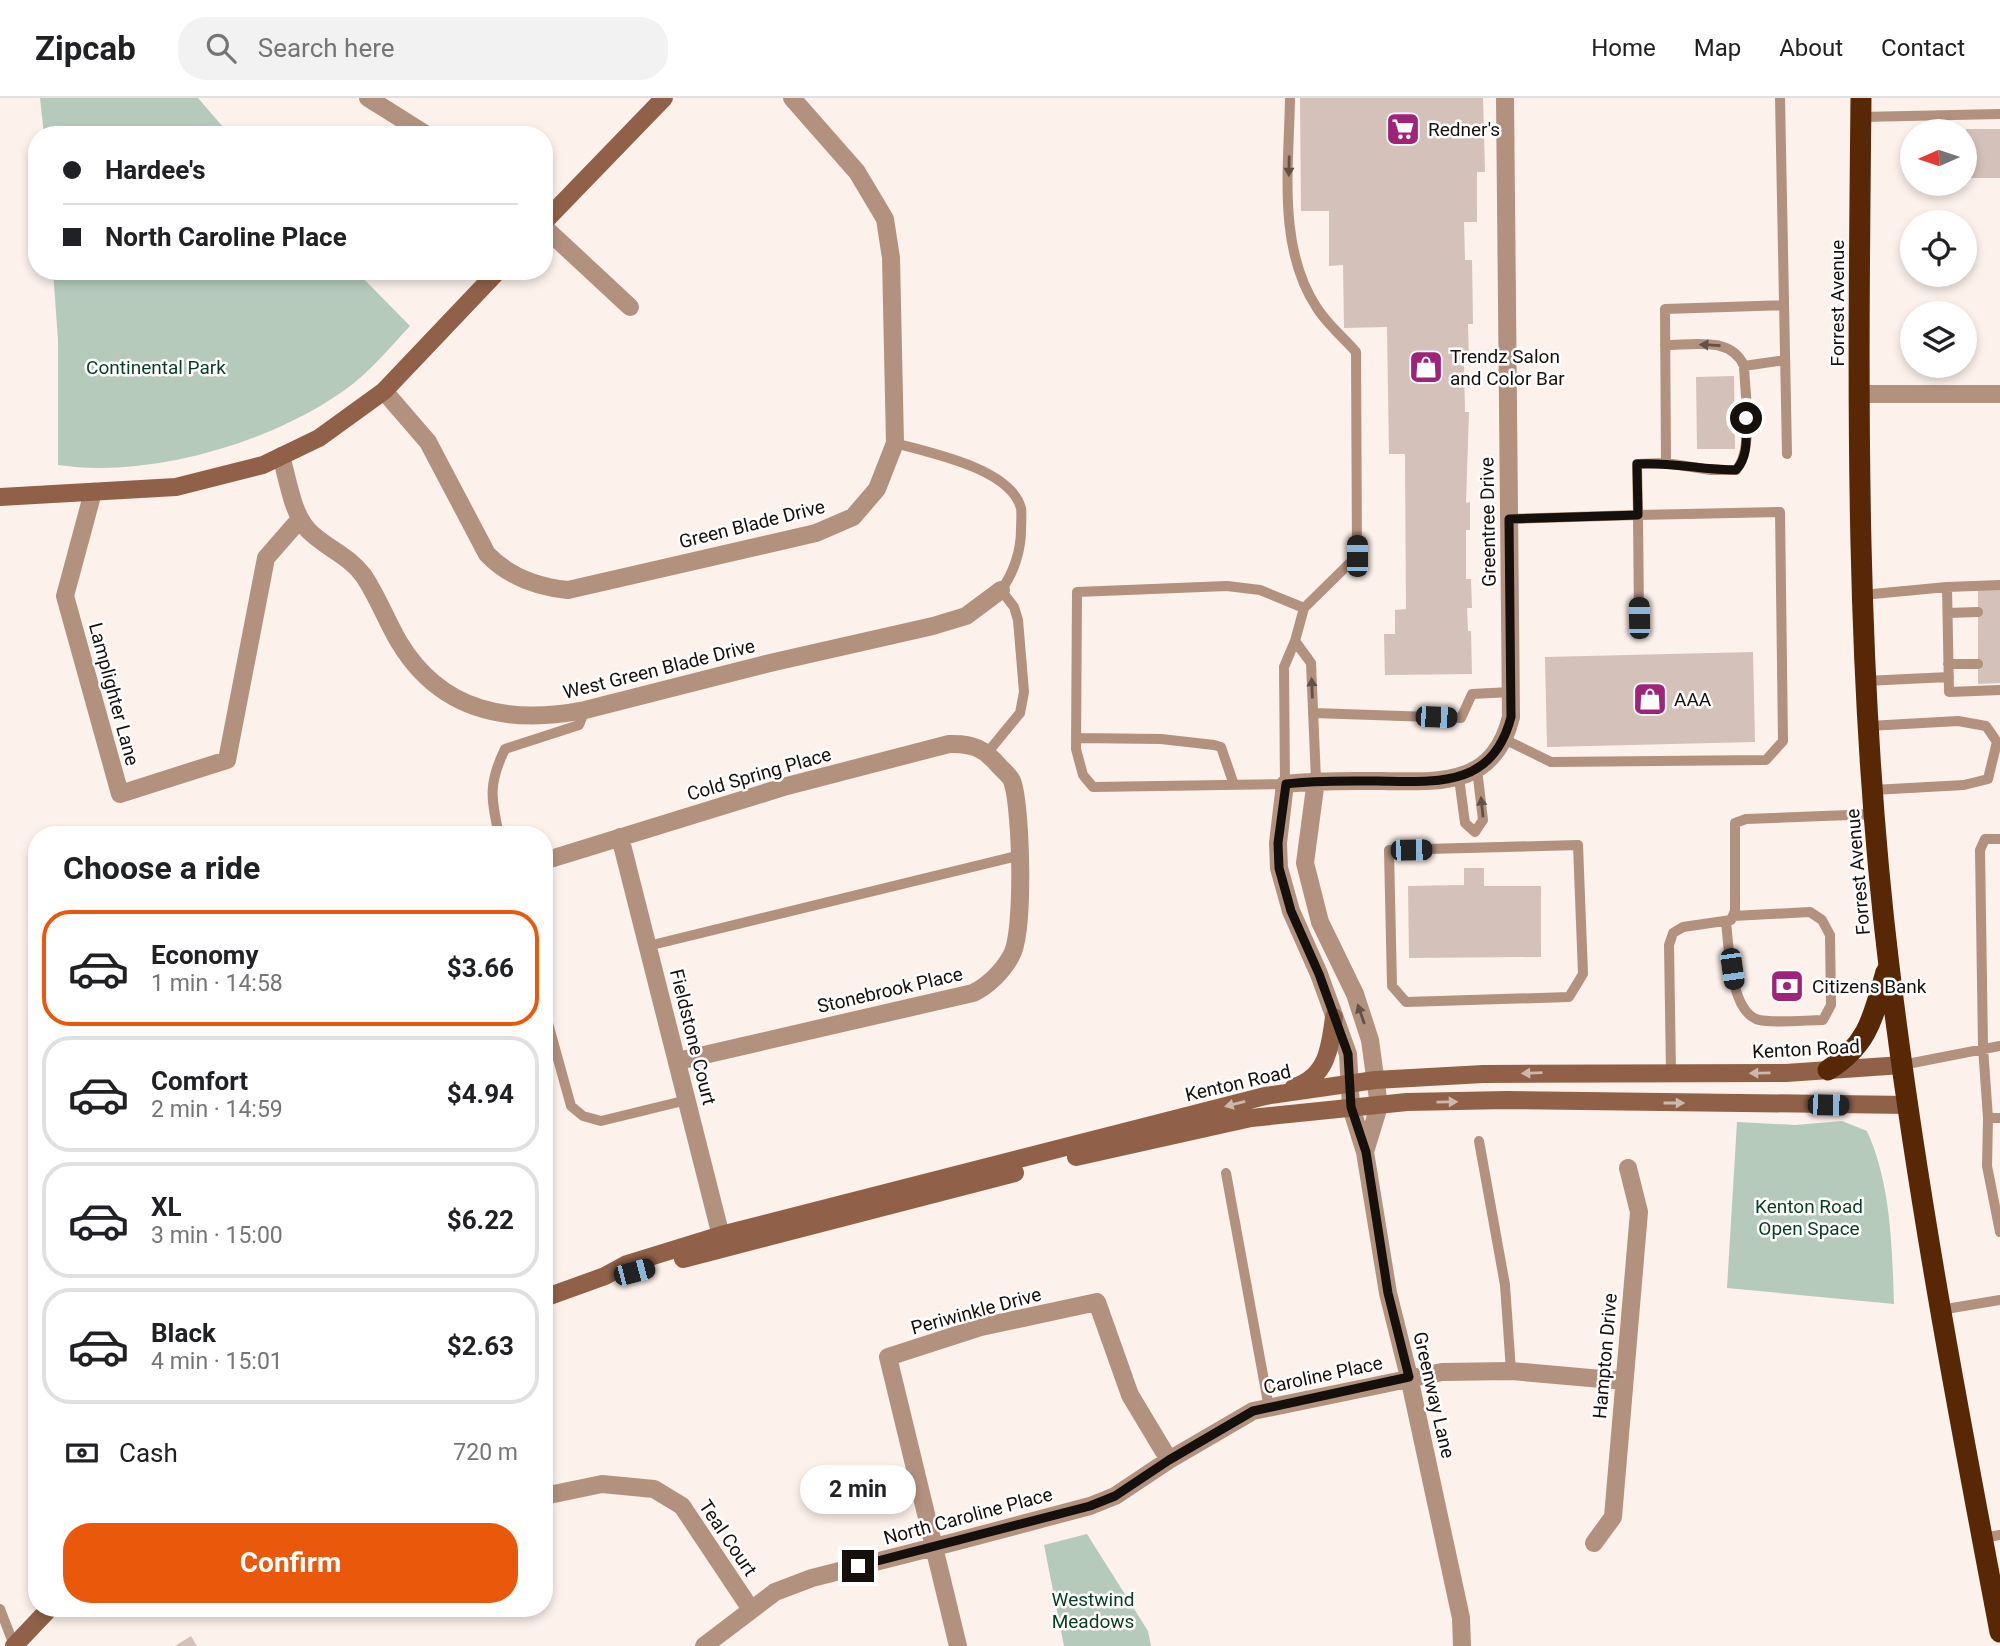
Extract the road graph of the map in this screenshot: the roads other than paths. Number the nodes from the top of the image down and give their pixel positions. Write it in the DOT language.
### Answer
graph roads {
  1 [pos="368,98"];
  2 [pos="664,98"];
  3 [pos="792,98"];
  4 [pos="1290,98"];
  5 [pos="1505,98"];
  6 [pos="1780,98"];
  7 [pos="1861,108"];
  8 [pos="2000,114"];
  9 [pos="413,126"];
  10 [pos="553,215"];
  11 [pos="553,234"];
  12 [pos="489,280"];
  13 [pos="1784,305"];
  14 [pos="629,307"];
  15 [pos="1665,345"];
  16 [pos="1785,360"];
  17 [pos="1744,366"];
  18 [pos="384,391"];
  19 [pos="1859,394"];
  20 [pos="2000,394"];
  21 [pos="895,443"];
  22 [pos="1787,454"];
  23 [pos="281,456"];
  24 [pos="1666,463"];
  25 [pos="93,492"];
  26 [pos="0,496"];
  27 [pos="1638,515"];
  28 [pos="300,519"];
  29 [pos="1509,519"];
  30 [pos="2000,585"];
  31 [pos="1947,587"];
  32 [pos="1001,590"];
  33 [pos="1862,596"];
  34 [pos="1304,608"];
  35 [pos="1978,612"];
  36 [pos="1948,613"];
  37 [pos="1639,618"];
  38 [pos="1294,641"];
  39 [pos="1948,664"];
  40 [pos="1978,664"];
  41 [pos="1949,677"];
  42 [pos="1865,681"];
  43 [pos="2000,690"];
  44 [pos="1511,692"];
  45 [pos="585,710"];
  46 [pos="1313,713"];
  47 [pos="1869,726"];
  48 [pos="1076,738"];
  49 [pos="1506,740"];
  50 [pos="988,752"];
  51 [pos="1477,769"];
  52 [pos="1459,778"];
  53 [pos="1316,780"];
  54 [pos="1286,784"];
  55 [pos="1234,785"];
  56 [pos="1873,790"];
  57 [pos="1875,814"];
  58 [pos="497,826"];
  59 [pos="1475,832"];
  60 [pos="620,837"];
  61 [pos="2000,839"];
  62 [pos="1476,848"];
  63 [pos="1020,855"];
  64 [pos="553,858"];
  65 [pos="1729,919"];
  66 [pos="648,946"];
  67 [pos="1889,964"];
  68 [pos="1334,1017"];
  69 [pos="553,1041"];
  70 [pos="2000,1046"];
  71 [pos="1983,1047"];
  72 [pos="678,1061"];
  73 [pos="1902,1065"];
  74 [pos="1828,1070"];
  75 [pos="1671,1073"];
  76 [pos="1376,1080"];
  77 [pos="1350,1083"];
  78 [pos="1265,1096"];
  79 [pos="687,1100"];
  80 [pos="1909,1105"];
  81 [pos="1379,1106"];
  82 [pos="1351,1107"];
  83 [pos="1988,1118"];
  84 [pos="2000,1118"];
  85 [pos="1479,1141"];
  86 [pos="1366,1152"];
  87 [pos="1628,1168"];
  88 [pos="1226,1173"];
  89 [pos="1997,1198"];
  90 [pos="2000,1232"];
  91 [pos="722,1241"];
  92 [pos="553,1295"];
  93 [pos="2000,1300"];
  94 [pos="1940,1310"];
  95 [pos="1511,1371"];
  96 [pos="1409,1377"];
  97 [pos="1624,1381"];
  98 [pos="1269,1408"];
  99 [pos="1169,1460"];
  100 [pos="553,1494"];
  101 [pos="1991,1537"];
  102 [pos="1594,1543"];
  103 [pos="936,1548"];
  104 [pos="750,1608"];
  105 [pos="0,1609"];
  106 [pos="41,1617"];
  107 [pos="2000,1632"];
  108 [pos="14,1646"];
  109 [pos="704,1646"];
  110 [pos="958,1646"];
  111 [pos="1462,1646"];
  1 -- 9 [label="street"];
  2 -- 10 [label="main road"];
  3 -- 21 [label="street, Green Blade Drive"];
  4 -- 34 [label="lane, one-way"];
  5 -- 29 [label="street, Greentree Drive"];
  6 -- 13 [label="lane"];
  7 -- 8 [label="lane"];
  7 -- 19 [label="highway, Forrest Avenue"];
  11 -- 14 [label="street"];
  12 -- 18 [label="main road"];
  13 -- 15 [label="lane"];
  13 -- 16 [label="lane"];
  17 -- 15 [label="lane, one-way"];
  15 -- 24 [label="lane"];
  16 -- 17 [label="lane"];
  16 -- 22 [label="lane"];
  17 -- 24 [label="lane"];
  18 -- 21 [label="street, Green Blade Drive"];
  18 -- 23 [label="main road"];
  19 -- 20 [label="street"];
  19 -- 33 [label="highway, Forrest Avenue"];
  21 -- 32 [label="lane"];
  23 -- 25 [label="main road"];
  23 -- 28 [label="street"];
  24 -- 27 [label="lane"];
  25 -- 26 [label="main road"];
  25 -- 28 [label="street, Lamplighter Lane"];
  27 -- 29 [label="lane"];
  27 -- 37 [label="lane"];
  27 -- 49 [label="lane"];
  28 -- 45 [label="street, West Green Blade Drive"];
  29 -- 44 [label="street, Greentree Drive"];
  30 -- 31 [label="lane"];
  31 -- 33 [label="lane"];
  31 -- 36 [label="lane"];
  32 -- 45 [label="street, West Green Blade Drive"];
  32 -- 50 [label="lane"];
  33 -- 42 [label="highway, Forrest Avenue"];
  34 -- 38 [label="lane"];
  34 -- 48 [label="lane"];
  35 -- 36 [label="lane"];
  36 -- 39 [label="lane"];
  46 -- 38 [label="lane, one-way"];
  38 -- 54 [label="lane"];
  39 -- 40 [label="lane"];
  39 -- 41 [label="lane"];
  41 -- 42 [label="lane"];
  41 -- 43 [label="lane"];
  42 -- 47 [label="highway, Forrest Avenue"];
  44 -- 46 [label="lane"];
  44 -- 49 [label="street, Greentree Drive"];
  45 -- 58 [label="lane"];
  46 -- 53 [label="lane"];
  47 -- 56 [label="highway, Forrest Avenue"];
  47 -- 56 [label="lane"];
  48 -- 55 [label="lane"];
  48 -- 55 [label="lane"];
  49 -- 51 [label="street"];
  50 -- 60 [label="street, Cold Spring Place"];
  50 -- 63 [label="street, Stonebrook Place"];
  51 -- 52 [label="street"];
  59 -- 51 [label="lane, one-way"];
  52 -- 53 [label="street"];
  52 -- 59 [label="lane"];
  53 -- 54 [label="street"];
  76 -- 53 [label="street, one-way"];
  54 -- 55 [label="lane"];
  54 -- 68 [label="street"];
  56 -- 57 [label="highway, Forrest Avenue"];
  57 -- 65 [label="lane"];
  57 -- 67 [label="highway, Forrest Avenue"];
  59 -- 62 [label="lane"];
  60 -- 64 [label="street, Cold Spring Place"];
  60 -- 66 [label="street, Fieldstone Court"];
  61 -- 71 [label="lane"];
  62 -- 62 [label="lane"];
  63 -- 66 [label="lane"];
  63 -- 72 [label="street, Stonebrook Place"];
  65 -- 65 [label="lane"];
  65 -- 75 [label="lane"];
  66 -- 72 [label="street, Fieldstone Court"];
  67 -- 73 [label="highway, Forrest Avenue"];
  67 -- 74 [label="highway"];
  68 -- 77 [label="street"];
  68 -- 78 [label="main road"];
  69 -- 79 [label="lane"];
  70 -- 71 [label="lane"];
  71 -- 73 [label="lane"];
  71 -- 83 [label="lane"];
  72 -- 79 [label="street, Fieldstone Court"];
  73 -- 74 [label="main road, Kenton Road"];
  73 -- 80 [label="highway, Forrest Avenue"];
  74 -- 75 [label="main road, Kenton Road, one-way"];
  75 -- 76 [label="main road, Kenton Road, one-way"];
  76 -- 77 [label="main road, Kenton Road"];
  76 -- 81 [label="street"];
  77 -- 78 [label="main road, Kenton Road"];
  77 -- 82 [label="street"];
  78 -- 91 [label="main road, Kenton Road, one-way"];
  79 -- 91 [label="street, Fieldstone Court"];
  81 -- 80 [label="main road, Kenton Road, one-way"];
  80 -- 94 [label="highway, Forrest Avenue"];
  81 -- 82 [label="main road, Kenton Road"];
  81 -- 86 [label="street, Greenway Lane"];
  82 -- 86 [label="street, Greenway Lane"];
  82 -- 91 [label="main road, Kenton Road"];
  83 -- 84 [label="lane"];
  83 -- 89 [label="lane"];
  85 -- 95 [label="lane"];
  86 -- 96 [label="street, Greenway Lane"];
  87 -- 97 [label="street, Hampton Drive"];
  88 -- 98 [label="lane"];
  89 -- 90 [label="lane"];
  91 -- 92 [label="main road, Kenton Road"];
  93 -- 94 [label="lane"];
  94 -- 101 [label="highway, Forrest Avenue"];
  95 -- 96 [label="street, Caroline Place"];
  95 -- 97 [label="street, Caroline Place"];
  96 -- 98 [label="street, Caroline Place"];
  96 -- 111 [label="street, Greenway Lane"];
  97 -- 102 [label="street, Hampton Drive"];
  98 -- 99 [label="street, Caroline Place"];
  99 -- 103 [label="street, North Caroline Place"];
  99 -- 103 [label="street, Periwinkle Drive"];
  100 -- 104 [label="street, Teal Court"];
  101 -- 107 [label="highway, Forrest Avenue"];
  103 -- 104 [label="street, North Caroline Place"];
  103 -- 110 [label="street"];
  104 -- 109 [label="street, North Caroline Place"];
  105 -- 108 [label="lane"];
  106 -- 108 [label="main road"];
}
